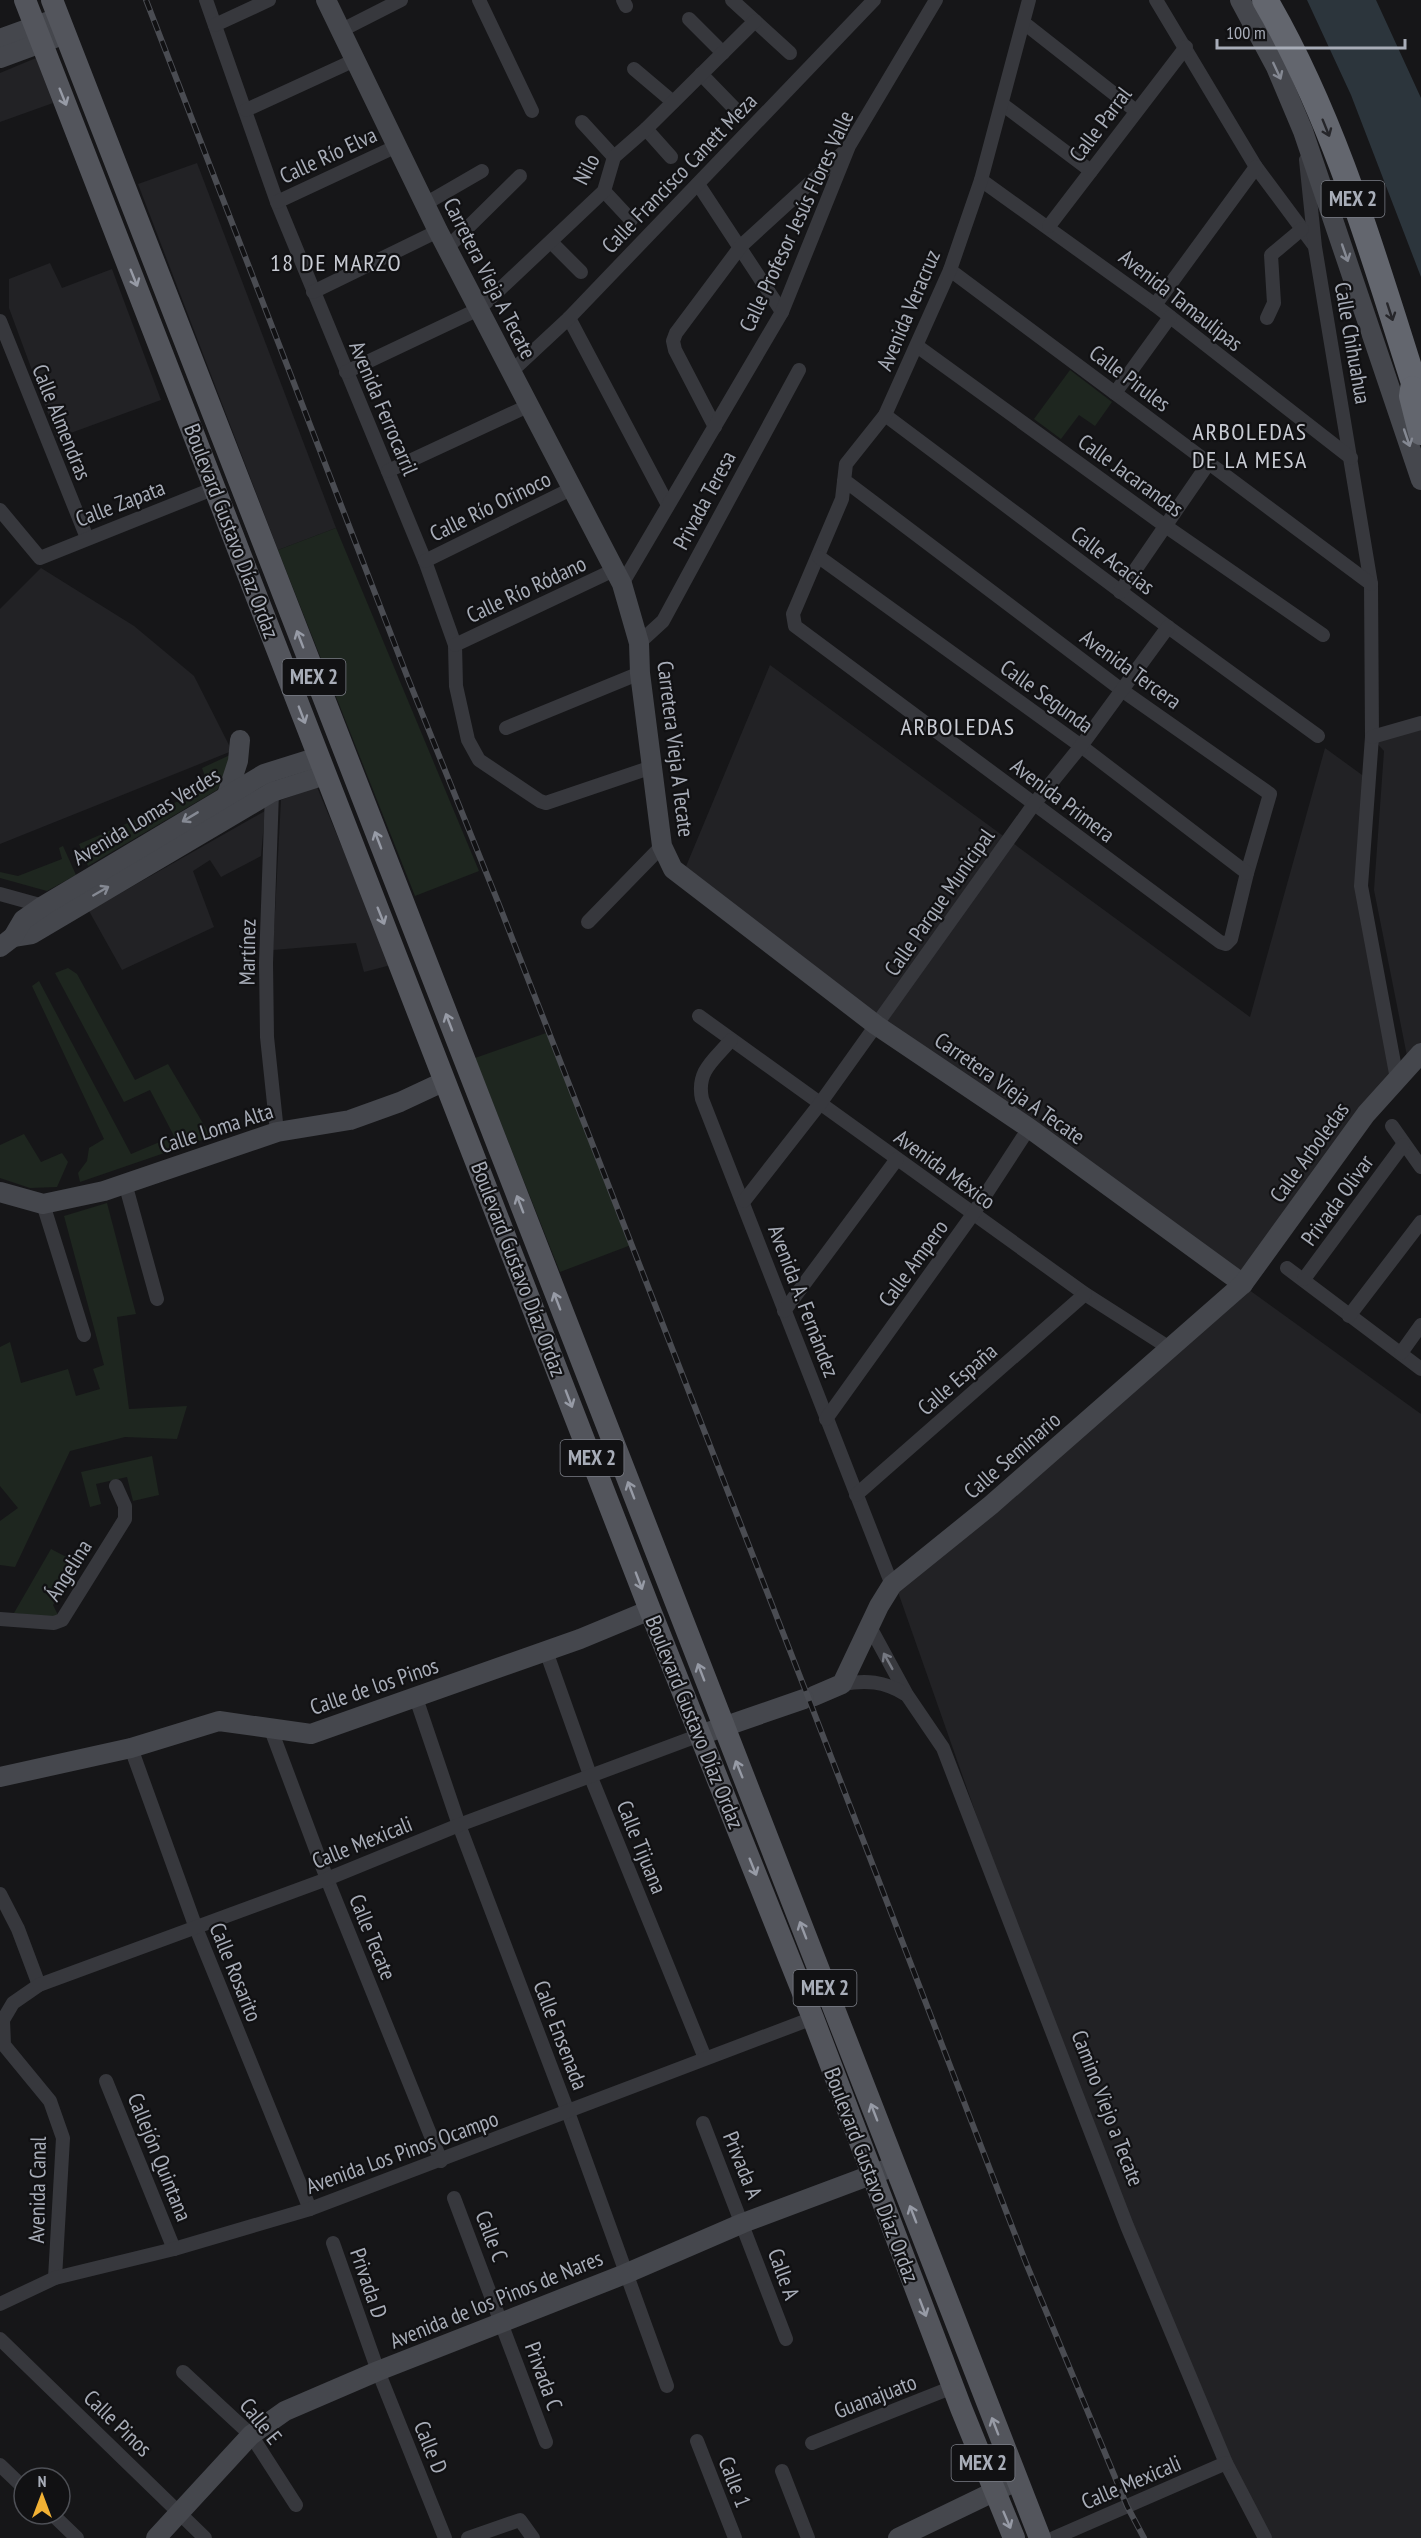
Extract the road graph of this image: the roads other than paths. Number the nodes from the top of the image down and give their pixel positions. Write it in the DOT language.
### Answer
graph roads {
  1 [pos="25,0"];
  2 [pos="206,0"];
  3 [pos="269,0"];
  4 [pos="326,0"];
  5 [pos="401,0"];
  6 [pos="479,0"];
  7 [pos="732,0"];
  8 [pos="874,0"];
  9 [pos="936,0"];
  10 [pos="1029,0"];
  11 [pos="1156,0"];
  12 [pos="1240,0"];
  13 [pos="1265,0"];
  14 [pos="58,17"];
  15 [pos="689,19"];
  16 [pos="755,21"];
  17 [pos="1024,23"];
  18 [pos="215,24"];
  19 [pos="342,30"];
  20 [pos="38,34"];
  21 [pos="0,39"];
  22 [pos="1186,47"];
  23 [pos="723,53"];
  24 [pos="790,53"];
  25 [pos="0,58"];
  26 [pos="355,60"];
  27 [pos="634,69"];
  28 [pos="701,74"];
  29 [pos="673,102"];
  30 [pos="1002,104"];
  31 [pos="735,108"];
  32 [pos="246,110"];
  33 [pos="532,111"];
  34 [pos="1136,111"];
  35 [pos="582,122"];
  36 [pos="646,129"];
  37 [pos="1303,131"];
  38 [pos="397,146"];
  39 [pos="849,146"];
  40 [pos="615,157"];
  41 [pos="671,157"];
  42 [pos="1256,167"];
  43 [pos="482,171"];
  44 [pos="1091,171"];
  45 [pos="520,177"];
  46 [pos="981,180"];
  47 [pos="698,184"];
  48 [pos="604,191"];
  49 [pos="277,202"];
  50 [pos="425,204"];
  51 [pos="631,220"];
  52 [pos="1049,226"];
  53 [pos="1302,229"];
  54 [pos="438,231"];
  55 [pos="551,242"];
  56 [pos="741,246"];
  57 [pos="1315,247"];
  58 [pos="447,248"];
  59 [pos="950,270"];
  60 [pos="581,272"];
  61 [pos="313,292"];
  62 [pos="1155,305"];
  63 [pos="479,309"];
  64 [pos="782,312"];
  65 [pos="1170,317"];
  66 [pos="569,318"];
  67 [pos="1268,318"];
  68 [pos="0,321"];
  69 [pos="917,346"];
  70 [pos="799,370"];
  71 [pos="346,372"];
  72 [pos="511,372"];
  73 [pos="1115,393"];
  74 [pos="1417,394"];
  75 [pos="530,405"];
  76 [pos="885,415"];
  77 [pos="714,428"];
  78 [pos="1421,432"];
  79 [pos="1351,458"];
  80 [pos="1208,464"];
  81 [pos="388,471"];
  82 [pos="844,480"];
  83 [pos="1421,480"];
  84 [pos="215,488"];
  85 [pos="573,488"];
  86 [pos="668,505"];
  87 [pos="0,510"];
  88 [pos="1164,525"];
  89 [pos="87,538"];
  90 [pos="819,557"];
  91 [pos="425,561"];
  92 [pos="618,577"];
  93 [pos="1371,584"];
  94 [pos="1120,592"];
  95 [pos="793,620"];
  96 [pos="1168,627"];
  97 [pos="1323,635"];
  98 [pos="639,644"];
  99 [pos="455,645"];
  100 [pos="640,673"];
  101 [pos="1123,691"];
  102 [pos="1421,723"];
  103 [pos="506,728"];
  104 [pos="1318,736"];
  105 [pos="1372,738"];
  106 [pos="240,740"];
  107 [pos="1081,746"];
  108 [pos="322,766"];
  109 [pos="652,767"];
  110 [pos="264,774"];
  111 [pos="272,792"];
  112 [pos="227,795"];
  113 [pos="1034,804"];
  114 [pos="662,846"];
  115 [pos="1247,873"];
  116 [pos="0,894"];
  117 [pos="43,906"];
  118 [pos="66,912"];
  119 [pos="588,922"];
  120 [pos="7,942"];
  121 [pos="1226,944"];
  122 [pos="699,1016"];
  123 [pos="876,1025"];
  124 [pos="731,1040"];
  125 [pos="1421,1053"];
  126 [pos="1397,1079"];
  127 [pos="445,1082"];
  128 [pos="819,1105"];
  129 [pos="1392,1126"];
  130 [pos="1029,1128"];
  131 [pos="277,1132"];
  132 [pos="1403,1145"];
  133 [pos="897,1160"];
  134 [pos="1421,1167"];
  135 [pos="125,1183"];
  136 [pos="0,1192"];
  137 [pos="744,1201"];
  138 [pos="43,1204"];
  139 [pos="973,1215"];
  140 [pos="1421,1222"];
  141 [pos="541,1258"];
  142 [pos="518,1266"];
  143 [pos="1287,1268"];
  144 [pos="1304,1279"];
  145 [pos="1244,1284"];
  146 [pos="1085,1294"];
  147 [pos="157,1299"];
  148 [pos="784,1311"];
  149 [pos="1349,1316"];
  150 [pos="1421,1325"];
  151 [pos="84,1335"];
  152 [pos="1171,1349"];
  153 [pos="1401,1353"];
  154 [pos="1421,1369"];
  155 [pos="826,1419"];
  156 [pos="116,1486"];
  157 [pos="856,1495"];
  158 [pos="892,1585"];
  159 [pos="650,1610"];
  160 [pos="0,1619"];
  161 [pos="870,1628"];
  162 [pos="546,1651"];
  163 [pos="842,1684"];
  164 [pos="907,1695"];
  165 [pos="416,1698"];
  166 [pos="722,1726"];
  167 [pos="270,1727"];
  168 [pos="700,1735"];
  169 [pos="131,1748"];
  170 [pos="590,1775"];
  171 [pos="0,1777"];
  172 [pos="459,1825"];
  173 [pos="327,1879"];
  174 [pos="0,1894"];
  175 [pos="196,1928"];
  176 [pos="39,1985"];
  177 [pos="813,2018"];
  178 [pos="705,2058"];
  179 [pos="106,2081"];
  180 [pos="568,2112"];
  181 [pos="703,2123"];
  182 [pos="441,2161"];
  183 [pos="895,2166"];
  184 [pos="872,2175"];
  185 [pos="454,2198"];
  186 [pos="310,2209"];
  187 [pos="743,2223"];
  188 [pos="333,2243"];
  189 [pos="174,2249"];
  190 [pos="625,2274"];
  191 [pos="55,2278"];
  192 [pos="0,2304"];
  193 [pos="503,2323"];
  194 [pos="0,2339"];
  195 [pos="786,2339"];
  196 [pos="378,2371"];
  197 [pos="183,2372"];
  198 [pos="667,2386"];
  199 [pos="953,2387"];
  200 [pos="251,2435"];
  201 [pos="697,2440"];
  202 [pos="546,2442"];
  203 [pos="812,2444"];
  204 [pos="1226,2463"];
  205 [pos="0,2465"];
  206 [pos="782,2471"];
  207 [pos="12,2476"];
  208 [pos="1016,2481"];
  209 [pos="994,2490"];
  210 [pos="296,2505"];
  211 [pos="181,2512"];
  212 [pos="64,2526"];
  213 [pos="77,2538"];
  214 [pos="156,2538"];
  215 [pos="205,2538"];
  216 [pos="445,2538"];
  217 [pos="468,2538"];
  218 [pos="532,2538"];
  219 [pos="735,2538"];
  220 [pos="808,2538"];
  221 [pos="898,2538"];
  222 [pos="1014,2538"];
  223 [pos="1040,2538"];
  224 [pos="1054,2538"];
  225 [pos="1265,2538"];
  1 -- 20 [label="main road, Boulevard Gustavo Díaz Ordaz / MEX 2"];
  2 -- 18 [label="street, Avenida Ferrocarril"];
  3 -- 18 [label="street"];
  4 -- 19 [label="street, Carretera Vieja A Tecate"];
  5 -- 19 [label="street"];
  6 -- 33 [label="street"];
  7 -- 16 [label="street"];
  8 -- 47 [label="street, Calle Francisco Canett Meza"];
  9 -- 39 [label="street, Calle Profesor Jesús Flores Valle"];
  10 -- 17 [label="street, Avenida Veracruz"];
  11 -- 22 [label="street, Calle Chihuahua"];
  12 -- 37 [label="street, one-way"];
  13 -- 74 [label="highway, MEX 2, one-way"];
  14 -- 20 [label="street"];
  141 -- 14 [label="main road, Boulevard Gustavo Díaz Ordaz / MEX 2, one-way"];
  15 -- 23 [label="street"];
  16 -- 23 [label="street, Nilo"];
  16 -- 24 [label="street"];
  17 -- 30 [label="street, Avenida Veracruz"];
  17 -- 34 [label="street"];
  18 -- 32 [label="street, Avenida Ferrocarril"];
  19 -- 26 [label="street, Carretera Vieja A Tecate"];
  20 -- 21 [label="street"];
  20 -- 25 [label="street"];
  20 -- 84 [label="main road, Boulevard Gustavo Díaz Ordaz / MEX 2, one-way"];
  22 -- 34 [label="street, Calle Parral"];
  22 -- 42 [label="street, Calle Chihuahua"];
  23 -- 28 [label="street, Nilo"];
  26 -- 32 [label="street"];
  26 -- 38 [label="street, Carretera Vieja A Tecate"];
  27 -- 29 [label="street"];
  28 -- 29 [label="street, Nilo"];
  28 -- 31 [label="street"];
  29 -- 36 [label="street, Nilo"];
  30 -- 44 [label="street"];
  30 -- 46 [label="street, Avenida Veracruz"];
  32 -- 49 [label="street, Avenida Ferrocarril"];
  34 -- 44 [label="street, Calle Parral"];
  35 -- 40 [label="street"];
  36 -- 40 [label="street, Nilo"];
  36 -- 41 [label="street"];
  37 -- 57 [label="street"];
  37 -- 83 [label="street, one-way"];
  38 -- 49 [label="street, Calle Río Elva"];
  38 -- 50 [label="street, Carretera Vieja A Tecate"];
  39 -- 56 [label="street"];
  39 -- 64 [label="street, Calle Profesor Jesús Flores Valle"];
  40 -- 48 [label="street, Nilo"];
  42 -- 53 [label="street, Calle Chihuahua"];
  42 -- 62 [label="street"];
  43 -- 50 [label="street"];
  44 -- 52 [label="street, Calle Parral"];
  45 -- 58 [label="street"];
  46 -- 52 [label="street, Avenida Tamaulipas"];
  46 -- 59 [label="street, Avenida Veracruz"];
  47 -- 56 [label="street"];
  47 -- 66 [label="street, Calle Francisco Canett Meza"];
  48 -- 51 [label="street"];
  48 -- 55 [label="street, Nilo"];
  49 -- 61 [label="street, Avenida Ferrocarril"];
  50 -- 54 [label="street, Carretera Vieja A Tecate"];
  52 -- 62 [label="street, Avenida Tamaulipas"];
  53 -- 57 [label="street, Calle Chihuahua"];
  53 -- 67 [label="street"];
  54 -- 58 [label="street, Carretera Vieja A Tecate"];
  54 -- 61 [label="street"];
  55 -- 60 [label="street"];
  55 -- 63 [label="street, Nilo"];
  56 -- 64 [label="street"];
  56 -- 77 [label="street"];
  57 -- 79 [label="street, Calle Chihuahua"];
  58 -- 63 [label="street, Carretera Vieja A Tecate"];
  59 -- 69 [label="street, Avenida Veracruz"];
  59 -- 73 [label="street, Calle Pirules"];
  61 -- 71 [label="street, Avenida Ferrocarril"];
  62 -- 65 [label="street, Avenida Tamaulipas"];
  63 -- 71 [label="street, Nilo"];
  63 -- 72 [label="street, Carretera Vieja A Tecate"];
  64 -- 77 [label="street, Calle Profesor Jesús Flores Valle"];
  65 -- 73 [label="street"];
  65 -- 79 [label="street, Avenida Tamaulipas"];
  66 -- 72 [label="street, Calle Francisco Canett Meza"];
  66 -- 86 [label="street"];
  68 -- 89 [label="street, Calle Almendras"];
  69 -- 76 [label="street, Avenida Veracruz"];
  69 -- 88 [label="street, Calle Jacarandas"];
  70 -- 98 [label="street, Privada Teresa"];
  71 -- 81 [label="street, Avenida Ferrocarril"];
  72 -- 75 [label="street, Carretera Vieja A Tecate"];
  73 -- 80 [label="street, Calle Pirules"];
  74 -- 78 [label="highway"];
  75 -- 81 [label="street"];
  75 -- 85 [label="street, Carretera Vieja A Tecate"];
  76 -- 82 [label="street, Avenida Veracruz"];
  76 -- 94 [label="street, Calle Acacias"];
  77 -- 86 [label="street, Calle Profesor Jesús Flores Valle"];
  79 -- 93 [label="street, Calle Chihuahua"];
  80 -- 88 [label="street"];
  80 -- 93 [label="street, Calle Pirules"];
  81 -- 91 [label="street, Avenida Ferrocarril"];
  82 -- 90 [label="street, Avenida Veracruz"];
  82 -- 101 [label="street, Avenida Tercera"];
  84 -- 89 [label="street, Calle Zapata"];
  84 -- 108 [label="main road, Boulevard Gustavo Díaz Ordaz / MEX 2, one-way"];
  85 -- 91 [label="street, Calle Río Orinoco"];
  85 -- 92 [label="street, Carretera Vieja A Tecate"];
  86 -- 92 [label="street, Calle Profesor Jesús Flores Valle"];
  87 -- 89 [label="street, Calle Zapata"];
  88 -- 94 [label="street"];
  88 -- 97 [label="street, Calle Jacarandas"];
  90 -- 95 [label="street, Avenida Veracruz"];
  90 -- 107 [label="street, Calle Segunda"];
  91 -- 99 [label="street, Avenida Ferrocarril"];
  92 -- 98 [label="street, Carretera Vieja A Tecate"];
  92 -- 99 [label="street, Calle Río Ródano"];
  93 -- 105 [label="street, Calle Chihuahua"];
  94 -- 96 [label="street, Calle Acacias"];
  95 -- 113 [label="street, Avenida Primera"];
  96 -- 101 [label="street, Calle Parque Municipal"];
  96 -- 104 [label="street, Calle Acacias"];
  98 -- 100 [label="street, Carretera Vieja A Tecate"];
  99 -- 109 [label="street, Avenida Ferrocarril"];
  100 -- 103 [label="street"];
  100 -- 109 [label="street, Carretera Vieja A Tecate"];
  101 -- 107 [label="street, Calle Parque Municipal"];
  101 -- 115 [label="street, Avenida Tercera"];
  102 -- 105 [label="street"];
  105 -- 126 [label="street, Calle Chihuahua"];
  106 -- 112 [label="street"];
  107 -- 113 [label="street, Calle Parque Municipal"];
  107 -- 115 [label="street, Calle Segunda"];
  108 -- 110 [label="street, Avenida Lomas Verdes"];
  108 -- 111 [label="street, Avenida Lomas Verdes"];
  108 -- 127 [label="main road, Boulevard Gustavo Díaz Ordaz / MEX 2, one-way"];
  109 -- 114 [label="street, Carretera Vieja A Tecate"];
  110 -- 111 [label="street, Martínez"];
  110 -- 112 [label="street, Avenida Lomas Verdes"];
  118 -- 111 [label="street, Avenida Lomas Verdes, one-way"];
  111 -- 131 [label="street, Martínez"];
  112 -- 117 [label="street, Avenida Lomas Verdes, one-way"];
  113 -- 121 [label="street, Avenida Primera"];
  113 -- 123 [label="street, Calle Parque Municipal"];
  114 -- 119 [label="street"];
  114 -- 123 [label="street, Carretera Vieja A Tecate"];
  115 -- 121 [label="street, Avenida Tercera"];
  116 -- 117 [label="street"];
  117 -- 118 [label="street"];
  117 -- 120 [label="street, Avenida Lomas Verdes"];
  118 -- 120 [label="street, Avenida Lomas Verdes"];
  122 -- 124 [label="street, Avenida México"];
  123 -- 128 [label="street, Calle Parque Municipal"];
  123 -- 130 [label="street, Carretera Vieja A Tecate"];
  124 -- 128 [label="street, Avenida México"];
  124 -- 137 [label="street, Avenida A. Fernández"];
  125 -- 126 [label="street, Calle Arboledas"];
  126 -- 145 [label="street, Calle Arboledas"];
  127 -- 131 [label="street, Calle Loma Alta"];
  127 -- 142 [label="main road, Boulevard Gustavo Díaz Ordaz / MEX 2"];
  128 -- 133 [label="street, Avenida México"];
  128 -- 137 [label="street, Calle Parque Municipal"];
  129 -- 132 [label="street, Privada Olivar"];
  130 -- 139 [label="street, Calle Ampero"];
  130 -- 145 [label="street, Carretera Vieja A Tecate"];
  131 -- 135 [label="street, Calle Loma Alta"];
  132 -- 134 [label="street, Privada Olivar"];
  132 -- 144 [label="street, Privada Olivar"];
  133 -- 139 [label="street, Avenida México"];
  133 -- 148 [label="street"];
  135 -- 138 [label="street, Calle Loma Alta"];
  135 -- 147 [label="street"];
  136 -- 138 [label="street, Calle Loma Alta"];
  137 -- 148 [label="street, Avenida A. Fernández"];
  138 -- 151 [label="street"];
  139 -- 146 [label="street, Avenida México"];
  139 -- 155 [label="street, Calle Ampero"];
  140 -- 149 [label="street"];
  141 -- 142 [label="main road"];
  166 -- 141 [label="main road, Boulevard Gustavo Díaz Ordaz / MEX 2, one-way"];
  142 -- 159 [label="main road, Boulevard Gustavo Díaz Ordaz / MEX 2, one-way"];
  143 -- 144 [label="street, Privada Olivar"];
  144 -- 149 [label="street, Privada Olivar"];
  145 -- 152 [label="street, Calle Seminario"];
  146 -- 152 [label="street, Avenida México"];
  146 -- 157 [label="street, Calle España"];
  148 -- 155 [label="street, Avenida A. Fernández"];
  149 -- 153 [label="street, Privada Olivar"];
  150 -- 153 [label="street"];
  152 -- 158 [label="street, Calle Seminario"];
  153 -- 154 [label="street, Privada Olivar"];
  155 -- 157 [label="street, Avenida A. Fernández"];
  156 -- 160 [label="street, Ángelina"];
  157 -- 158 [label="street, Avenida A. Fernández"];
  158 -- 161 [label="street, Calle Seminario"];
  159 -- 162 [label="street, Calle de los Pinos"];
  159 -- 168 [label="main road, Boulevard Gustavo Díaz Ordaz / MEX 2"];
  161 -- 163 [label="street, Calle Seminario"];
  164 -- 161 [label="street, Camino Viejo a Tecate, one-way"];
  162 -- 165 [label="street, Calle de los Pinos"];
  162 -- 170 [label="street, Calle Tijuana"];
  163 -- 164 [label="street"];
  163 -- 166 [label="street"];
  164 -- 204 [label="street, Camino Viejo a Tecate"];
  165 -- 167 [label="street, Calle de los Pinos"];
  165 -- 172 [label="street, Calle Ensenada"];
  166 -- 168 [label="street"];
  183 -- 166 [label="main road, Boulevard Gustavo Díaz Ordaz / MEX 2, one-way"];
  167 -- 169 [label="street, Calle de los Pinos"];
  167 -- 173 [label="street, Calle Tecate"];
  168 -- 170 [label="street, Calle Mexicali"];
  168 -- 177 [label="main road, Boulevard Gustavo Díaz Ordaz / MEX 2, one-way"];
  169 -- 171 [label="street, Calle de los Pinos"];
  169 -- 175 [label="street, Calle Rosarito"];
  170 -- 172 [label="street, Calle Mexicali"];
  170 -- 178 [label="street, Calle Tijuana"];
  172 -- 173 [label="street, Calle Mexicali"];
  172 -- 180 [label="street, Calle Ensenada"];
  173 -- 175 [label="street, Calle Mexicali"];
  173 -- 182 [label="street, Calle Tecate"];
  174 -- 176 [label="street"];
  175 -- 176 [label="street, Calle Mexicali"];
  175 -- 186 [label="street, Calle Rosarito"];
  176 -- 191 [label="street, Avenida Canal"];
  177 -- 178 [label="street, Avenida Los Pinos Ocampo"];
  177 -- 184 [label="main road, Boulevard Gustavo Díaz Ordaz / MEX 2"];
  178 -- 180 [label="street, Avenida Los Pinos Ocampo"];
  179 -- 189 [label="street, Callejón Quintana"];
  180 -- 182 [label="street, Avenida Los Pinos Ocampo"];
  180 -- 190 [label="street, Calle Ensenada"];
  181 -- 187 [label="street, Privada A"];
  182 -- 186 [label="street, Avenida Los Pinos Ocampo"];
  183 -- 184 [label="street, Avenida de los Pinos de Nares"];
  208 -- 183 [label="main road, Boulevard Gustavo Díaz Ordaz / MEX 2, one-way"];
  184 -- 187 [label="street, Avenida de los Pinos de Nares"];
  184 -- 199 [label="main road, Boulevard Gustavo Díaz Ordaz / MEX 2, one-way"];
  185 -- 193 [label="street, Calle C"];
  186 -- 189 [label="street, Avenida Los Pinos Ocampo"];
  187 -- 190 [label="street, Avenida de los Pinos de Nares"];
  187 -- 195 [label="street, Calle A"];
  188 -- 196 [label="street, Privada D"];
  189 -- 191 [label="street, Avenida Los Pinos Ocampo"];
  190 -- 193 [label="street, Avenida de los Pinos de Nares"];
  190 -- 198 [label="street, Calle Ensenada"];
  191 -- 192 [label="street, Avenida Los Pinos Ocampo"];
  193 -- 196 [label="street, Avenida de los Pinos de Nares"];
  193 -- 202 [label="street, Privada C"];
  194 -- 211 [label="street, Calle Pinos"];
  196 -- 200 [label="street, Avenida de los Pinos de Nares"];
  196 -- 216 [label="street, Calle D"];
  197 -- 200 [label="street, Calle E"];
  199 -- 203 [label="street, Guanajuato"];
  199 -- 209 [label="main road, Boulevard Gustavo Díaz Ordaz / MEX 2"];
  200 -- 210 [label="street, Calle E"];
  200 -- 211 [label="street, Avenida de los Pinos de Nares"];
  201 -- 219 [label="street, Calle 1"];
  204 -- 224 [label="street, Calle Mexicali"];
  204 -- 225 [label="street, Camino Viejo a Tecate"];
  205 -- 207 [label="street"];
  206 -- 220 [label="street"];
  208 -- 209 [label="street"];
  208 -- 223 [label="main road, Boulevard Gustavo Díaz Ordaz / MEX 2"];
  209 -- 221 [label="street"];
  209 -- 222 [label="main road, Boulevard Gustavo Díaz Ordaz / MEX 2, one-way"];
  211 -- 214 [label="street, Avenida de los Pinos de Nares"];
  211 -- 215 [label="street, Calle Pinos"];
  212 -- 213 [label="street"];
  217 -- 218 [label="street"];
}
